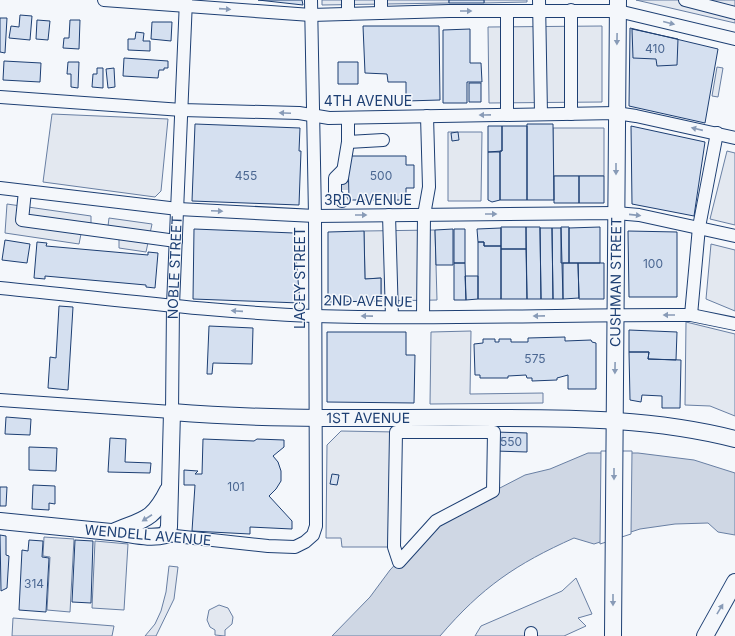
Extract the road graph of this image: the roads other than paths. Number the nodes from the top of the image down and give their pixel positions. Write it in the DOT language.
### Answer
graph roads {
  1 [pos="104,0"];
  2 [pos="311,0"];
  3 [pos="348,0"];
  4 [pos="381,0"];
  5 [pos="685,0"];
  6 [pos="186,3"];
  7 [pos="441,5"];
  8 [pos="539,5"];
  9 [pos="618,5"];
  10 [pos="412,6"];
  11 [pos="578,7"];
  12 [pos="507,11"];
  13 [pos="735,12"];
  14 [pos="381,13"];
  15 [pos="348,14"];
  16 [pos="311,15"];
  17 [pos="735,39"];
  18 [pos="0,97"];
  19 [pos="182,110"];
  20 [pos="616,113"];
  21 [pos="541,114"];
  22 [pos="570,114"];
  23 [pos="507,115"];
  24 [pos="313,116"];
  25 [pos="427,116"];
  26 [pos="348,118"];
  27 [pos="717,134"];
  28 [pos="735,138"];
  29 [pos="383,140"];
  30 [pos="348,142"];
  31 [pos="0,188"];
  32 [pos="25,191"];
  33 [pos="178,209"];
  34 [pos="616,213"];
  35 [pos="389,215"];
  36 [pos="424,215"];
  37 [pos="316,216"];
  38 [pos="342,216"];
  39 [pos="699,227"];
  40 [pos="735,236"];
  41 [pos="176,241"];
  42 [pos="0,288"];
  43 [pos="173,305"];
  44 [pos="615,315"];
  45 [pos="691,315"];
  46 [pos="315,316"];
  47 [pos="392,317"];
  48 [pos="423,317"];
  49 [pos="735,324"];
  50 [pos="0,400"];
  51 [pos="172,412"];
  52 [pos="316,419"];
  53 [pos="614,428"];
  54 [pos="735,439"];
  55 [pos="169,490"];
  56 [pos="493,490"];
  57 [pos="0,521"];
  58 [pos="113,532"];
  59 [pos="166,535"];
  60 [pos="295,547"];
  61 [pos="735,582"];
  62 [pos="613,636"];
  63 [pos="704,636"];
  1 -- 6 [label="street"];
  2 -- 16 [label="street, LACEY STREET"];
  3 -- 15 [label="street"];
  4 -- 14 [label="street"];
  5 -- 13 [label="street"];
  6 -- 16 [label="street, one-way"];
  6 -- 19 [label="street, NOBLE STREET"];
  7 -- 10 [label="street"];
  7 -- 12 [label="street, one-way"];
  8 -- 11 [label="street"];
  8 -- 12 [label="street"];
  8 -- 21 [label="street"];
  9 -- 11 [label="street"];
  9 -- 17 [label="street, one-way"];
  9 -- 20 [label="main road, CUSHMAN STREET, one-way"];
  10 -- 14 [label="street"];
  11 -- 22 [label="street"];
  12 -- 23 [label="street"];
  14 -- 15 [label="street"];
  15 -- 16 [label="street"];
  16 -- 24 [label="street, LACEY STREET"];
  18 -- 19 [label="street, 4TH AVENUE"];
  24 -- 19 [label="street, 4TH AVENUE, one-way"];
  19 -- 33 [label="street, NOBLE STREET"];
  20 -- 22 [label="street, 4TH AVENUE"];
  27 -- 20 [label="street, 4TH AVENUE, one-way"];
  20 -- 34 [label="main road, CUSHMAN STREET, one-way"];
  21 -- 22 [label="street, 4TH AVENUE"];
  21 -- 23 [label="street, 4TH AVENUE"];
  23 -- 25 [label="street, 4TH AVENUE, one-way"];
  24 -- 26 [label="street, 4TH AVENUE"];
  24 -- 37 [label="street, LACEY STREET"];
  25 -- 26 [label="street, 4TH AVENUE"];
  25 -- 36 [label="street"];
  26 -- 30 [label="street"];
  27 -- 28 [label="street, 4TH AVENUE"];
  27 -- 39 [label="street"];
  29 -- 30 [label="street"];
  30 -- 38 [label="street"];
  31 -- 32 [label="street, 3RD AVENUE"];
  32 -- 33 [label="street, 3RD AVENUE"];
  32 -- 41 [label="street"];
  33 -- 37 [label="street, 3RD AVENUE, one-way"];
  33 -- 41 [label="street, NOBLE STREET"];
  36 -- 34 [label="street, 3RD AVENUE, one-way"];
  34 -- 39 [label="street, 3RD AVENUE, one-way"];
  34 -- 44 [label="main road, CUSHMAN STREET"];
  35 -- 36 [label="street, 3RD AVENUE"];
  38 -- 35 [label="street, 3RD AVENUE, one-way"];
  35 -- 47 [label="street"];
  36 -- 48 [label="street"];
  37 -- 38 [label="street, 3RD AVENUE"];
  37 -- 46 [label="street, LACEY STREET"];
  39 -- 40 [label="street, 3RD AVENUE"];
  39 -- 45 [label="street"];
  41 -- 43 [label="street, NOBLE STREET"];
  42 -- 43 [label="street, 2ND AVENUE"];
  46 -- 43 [label="street, 2ND AVENUE, one-way"];
  43 -- 51 [label="street, NOBLE STREET"];
  45 -- 44 [label="street, 2ND AVENUE, one-way"];
  44 -- 48 [label="street, 2ND AVENUE, one-way"];
  44 -- 53 [label="main road, CUSHMAN STREET, one-way"];
  45 -- 49 [label="street, 2ND AVENUE"];
  47 -- 46 [label="street, 2ND AVENUE, one-way"];
  46 -- 52 [label="street, LACEY STREET"];
  47 -- 48 [label="street, 2ND AVENUE"];
  50 -- 51 [label="street, 1ST AVENUE"];
  51 -- 52 [label="main road, 1ST AVENUE"];
  51 -- 55 [label="main road, NOBLE STREET"];
  52 -- 53 [label="main road, 1ST AVENUE"];
  52 -- 60 [label="street, LACEY STREET"];
  53 -- 54 [label="main road, 1ST AVENUE"];
  53 -- 62 [label="main road, CUSHMAN STREET, one-way"];
  55 -- 58 [label="main road, one-way"];
  55 -- 59 [label="main road, NOBLE STREET"];
  56 -- 56 [label="street"];
  57 -- 58 [label="main road, WENDELL AVENUE"];
  58 -- 59 [label="main road, WENDELL AVENUE"];
  59 -- 60 [label="street, WENDELL AVENUE"];
  63 -- 61 [label="main road, one-way"];
}
